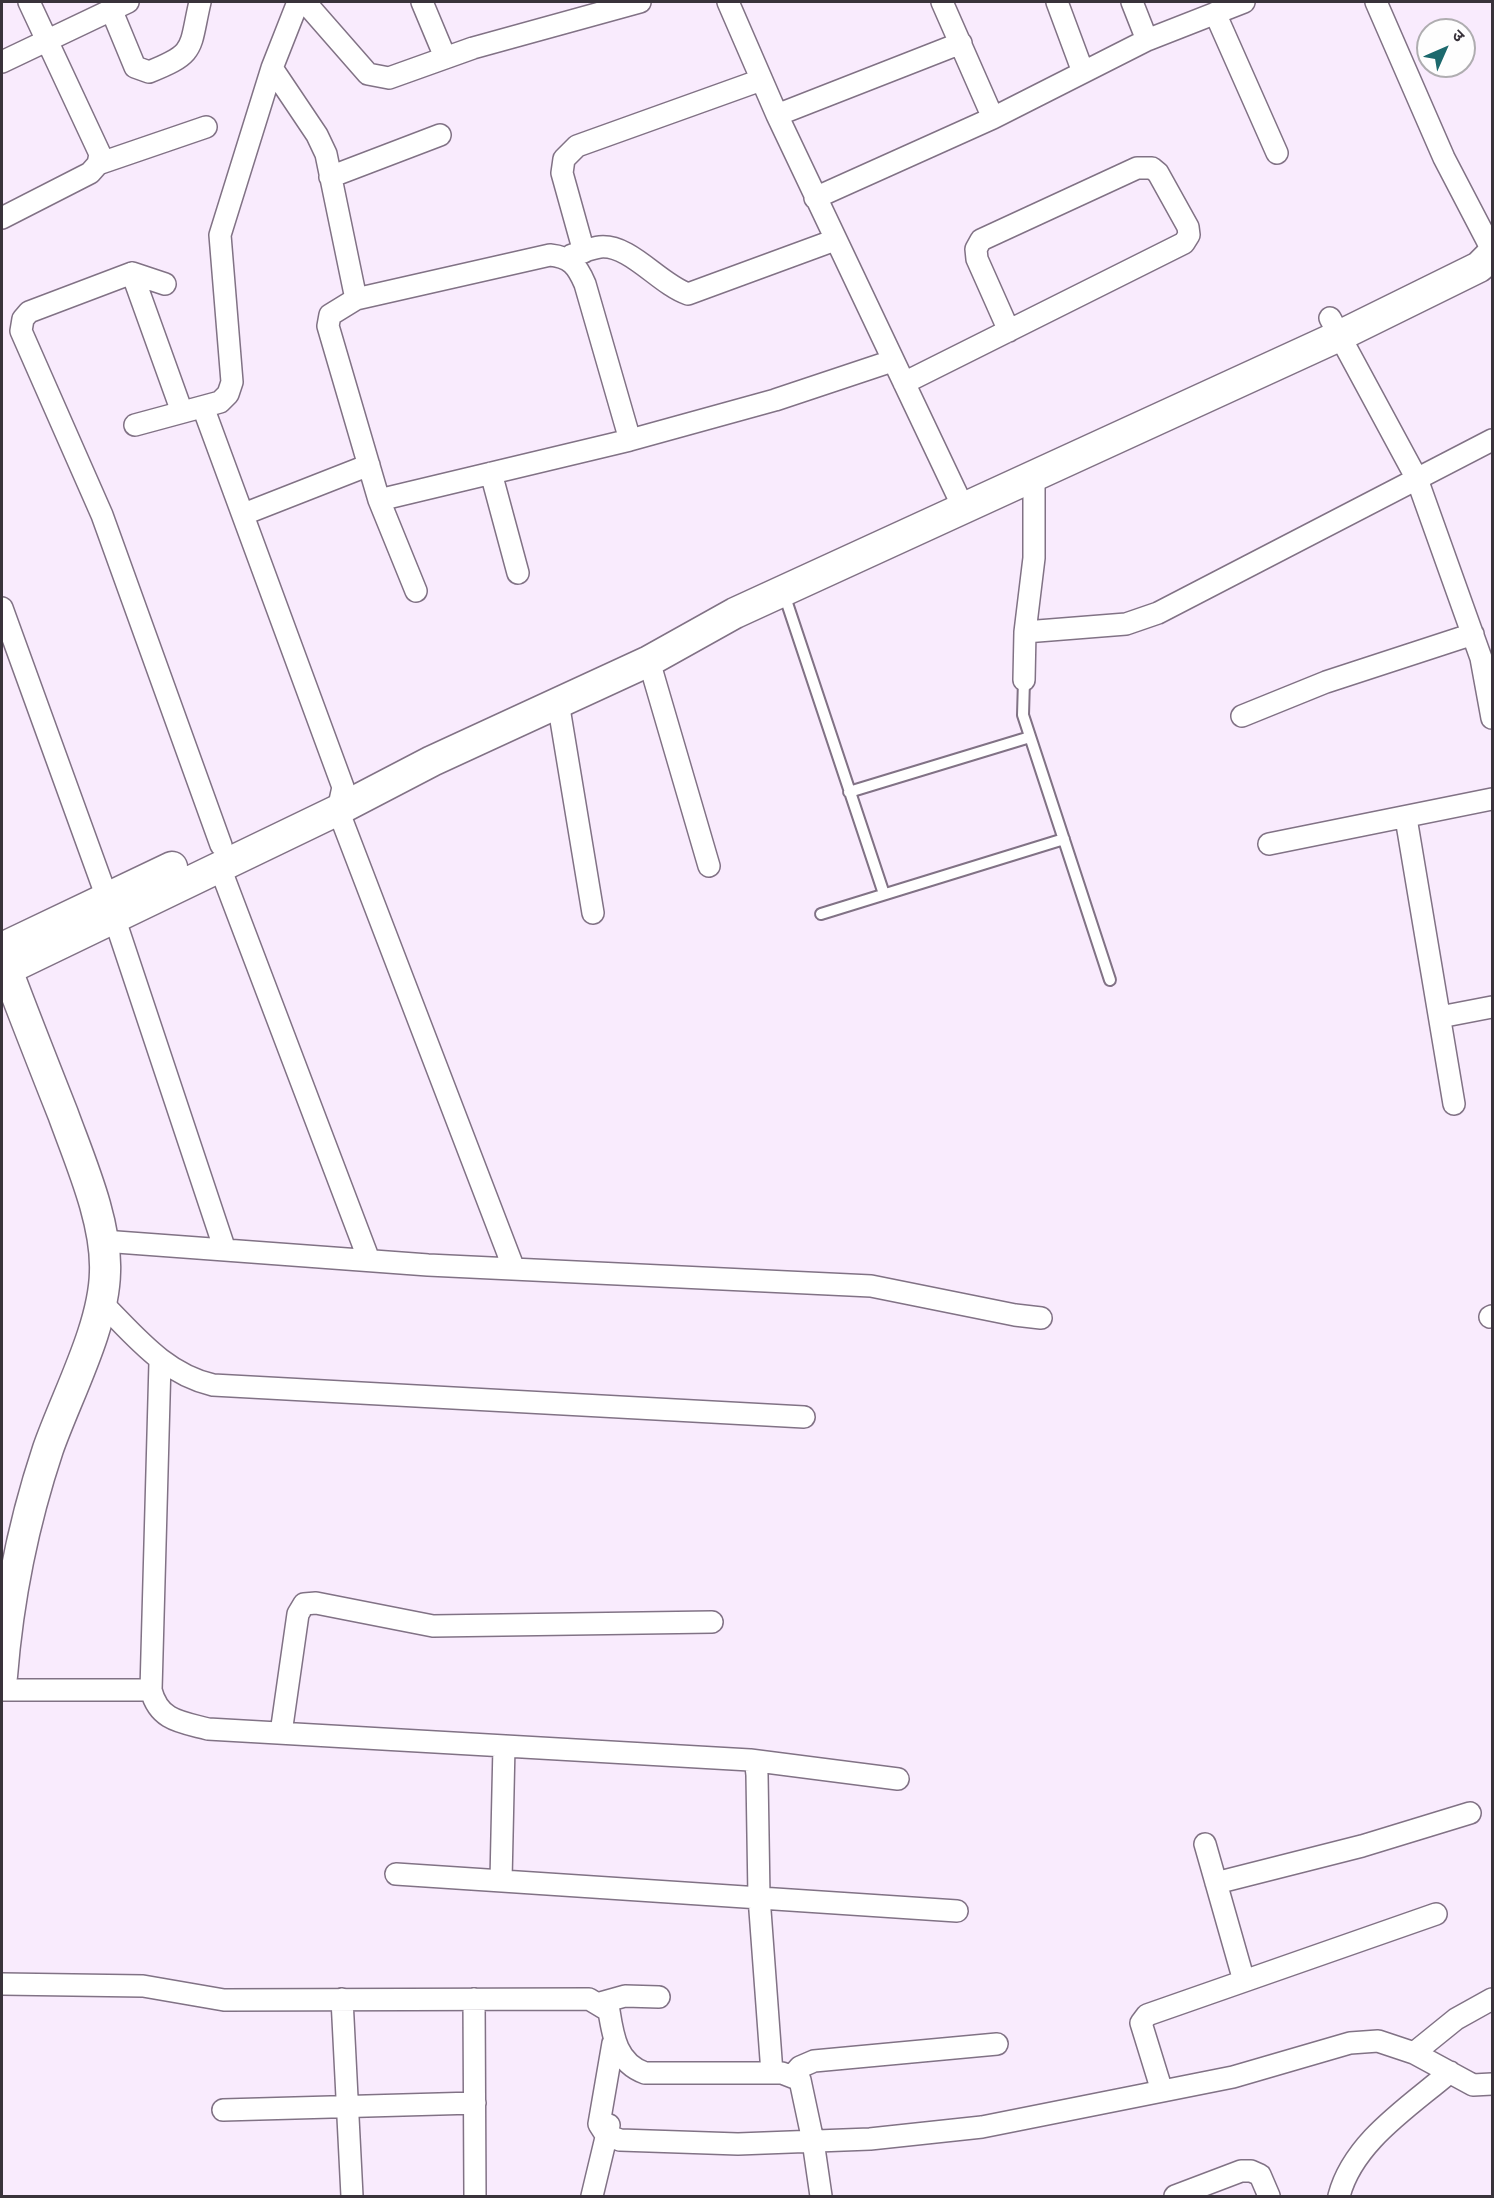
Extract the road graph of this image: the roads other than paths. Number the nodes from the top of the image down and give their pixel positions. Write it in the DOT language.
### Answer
graph roads {
  1 [pos="29,2"];
  2 [pos="200,2"];
  3 [pos="298,2"];
  4 [pos="305,2"];
  5 [pos="422,2"];
  6 [pos="640,2"];
  7 [pos="728,2"];
  8 [pos="942,2"];
  9 [pos="1058,2"];
  10 [pos="1132,2"];
  11 [pos="1244,2"];
  12 [pos="1376,2"];
  13 [pos="119,5"];
  14 [pos="1215,13"];
  15 [pos="1147,39"];
  16 [pos="47,40"];
  17 [pos="961,43"];
  18 [pos="445,57"];
  19 [pos="2,62"];
  20 [pos="272,68"];
  21 [pos="1083,72"];
  22 [pos="761,80"];
  23 [pos="777,115"];
  24 [pos="993,118"];
  25 [pos="206,127"];
  26 [pos="440,135"];
  27 [pos="1277,153"];
  28 [pos="98,164"];
  29 [pos="330,177"];
  30 [pos="815,198"];
  31 [pos="2,218"];
  32 [pos="835,240"];
  33 [pos="1492,252"];
  34 [pos="575,254"];
  35 [pos="132,273"];
  36 [pos="165,284"];
  37 [pos="356,299"];
  38 [pos="1335,327"];
  39 [pos="1009,331"];
  40 [pos="892,361"];
  41 [pos="904,383"];
  42 [pos="203,407"];
  43 [pos="182,412"];
  44 [pos="135,425"];
  45 [pos="630,440"];
  46 [pos="1492,440"];
  47 [pos="369,465"];
  48 [pos="491,473"];
  49 [pos="1034,476"];
  50 [pos="1416,479"];
  51 [pos="959,499"];
  52 [pos="379,500"];
  53 [pos="244,514"];
  54 [pos="518,573"];
  55 [pos="416,591"];
  56 [pos="783,591"];
  57 [pos="2,608"];
  58 [pos="1025,632"];
  59 [pos="1473,634"];
  60 [pos="1487,657"];
  61 [pos="649,661"];
  62 [pos="1024,680"];
  63 [pos="558,702"];
  64 [pos="1242,716"];
  65 [pos="1492,718"];
  66 [pos="1030,737"];
  67 [pos="849,792"];
  68 [pos="341,798"];
  69 [pos="1492,800"];
  70 [pos="1406,818"];
  71 [pos="1064,839"];
  72 [pos="1269,844"];
  73 [pos="220,855"];
  74 [pos="709,866"];
  75 [pos="884,894"];
  76 [pos="110,907"];
  77 [pos="593,913"];
  78 [pos="821,914"];
  79 [pos="3,961"];
  80 [pos="1110,980"];
  81 [pos="1492,1007"];
  82 [pos="1440,1017"];
  83 [pos="1454,1104"];
  84 [pos="103,1241"];
  85 [pos="225,1250"];
  86 [pos="369,1260"];
  87 [pos="514,1269"];
  88 [pos="103,1304"];
  89 [pos="1041,1318"];
  90 [pos="160,1362"];
  91 [pos="804,1417"];
  92 [pos="712,1622"];
  93 [pos="2,1676"];
  94 [pos="2,1690"];
  95 [pos="151,1690"];
  96 [pos="281,1733"];
  97 [pos="504,1746"];
  98 [pos="750,1760"];
  99 [pos="898,1779"];
  100 [pos="1470,1813"];
  101 [pos="1205,1844"];
  102 [pos="396,1874"];
  103 [pos="501,1880"];
  104 [pos="1216,1883"];
  105 [pos="759,1897"];
  106 [pos="957,1911"];
  107 [pos="1436,1914"];
  108 [pos="1244,1981"];
  109 [pos="2,1984"];
  110 [pos="659,1997"];
  111 [pos="342,1999"];
  112 [pos="474,1999"];
  113 [pos="1492,1999"];
  114 [pos="600,2003"];
  115 [pos="613,2043"];
  116 [pos="997,2044"];
  117 [pos="1414,2052"];
  118 [pos="1450,2072"];
  119 [pos="783,2074"];
  120 [pos="1492,2084"];
  121 [pos="1162,2091"];
  122 [pos="475,2103"];
  123 [pos="348,2106"];
  124 [pos="224,2110"];
  125 [pos="607,2130"];
  126 [pos="813,2141"];
  127 [pos="352,2196"];
  128 [pos="475,2196"];
  129 [pos="592,2196"];
  130 [pos="821,2196"];
  131 [pos="1175,2196"];
  132 [pos="1269,2196"];
  133 [pos="1339,2196"];
  1 -- 16 [label="street"];
  2 -- 13 [label="street"];
  3 -- 20 [label="street"];
  4 -- 18 [label="street"];
  5 -- 18 [label="street"];
  6 -- 18 [label="street"];
  7 -- 22 [label="street"];
  8 -- 17 [label="street"];
  9 -- 21 [label="street"];
  10 -- 15 [label="street"];
  11 -- 14 [label="street"];
  12 -- 33 [label="street"];
  13 -- 16 [label="street"];
  14 -- 15 [label="street"];
  14 -- 27 [label="street"];
  15 -- 21 [label="street"];
  16 -- 19 [label="street"];
  16 -- 28 [label="street"];
  17 -- 23 [label="street"];
  17 -- 24 [label="street"];
  20 -- 29 [label="street"];
  20 -- 42 [label="street"];
  21 -- 24 [label="street"];
  22 -- 23 [label="street"];
  22 -- 34 [label="street"];
  23 -- 30 [label="street"];
  24 -- 30 [label="street"];
  25 -- 28 [label="street"];
  26 -- 29 [label="street"];
  28 -- 31 [label="street"];
  29 -- 37 [label="street"];
  30 -- 32 [label="street"];
  32 -- 34 [label="street"];
  32 -- 40 [label="street"];
  33 -- 38 [label="street"];
  34 -- 37 [label="street"];
  34 -- 45 [label="street"];
  35 -- 36 [label="street"];
  35 -- 43 [label="street"];
  35 -- 73 [label="street"];
  37 -- 47 [label="street"];
  38 -- 49 [label="street"];
  38 -- 50 [label="street"];
  38 -- 51 [label="street"];
  39 -- 39 [label="street"];
  39 -- 41 [label="street"];
  40 -- 41 [label="street"];
  40 -- 45 [label="street"];
  41 -- 51 [label="street"];
  42 -- 43 [label="street"];
  42 -- 53 [label="street"];
  43 -- 44 [label="street"];
  45 -- 48 [label="street"];
  46 -- 50 [label="street"];
  47 -- 52 [label="street"];
  47 -- 53 [label="street"];
  48 -- 52 [label="street"];
  48 -- 54 [label="street"];
  49 -- 51 [label="street"];
  49 -- 58 [label="street"];
  50 -- 58 [label="street"];
  50 -- 59 [label="street"];
  51 -- 56 [label="street"];
  51 -- 68 [label="street"];
  52 -- 55 [label="street"];
  53 -- 68 [label="street"];
  56 -- 61 [label="street"];
  56 -- 67 [label="lane"];
  57 -- 76 [label="street"];
  58 -- 62 [label="street"];
  59 -- 60 [label="street"];
  59 -- 64 [label="street"];
  60 -- 65 [label="street"];
  61 -- 63 [label="street"];
  61 -- 74 [label="street"];
  62 -- 66 [label="lane"];
  63 -- 68 [label="street"];
  63 -- 77 [label="street"];
  66 -- 67 [label="lane"];
  66 -- 71 [label="lane"];
  67 -- 75 [label="lane"];
  68 -- 73 [label="street"];
  68 -- 87 [label="street"];
  69 -- 70 [label="street"];
  70 -- 72 [label="street"];
  70 -- 82 [label="street"];
  71 -- 75 [label="lane"];
  71 -- 80 [label="lane"];
  73 -- 76 [label="street"];
  73 -- 86 [label="street"];
  75 -- 78 [label="lane"];
  76 -- 79 [label="street"];
  76 -- 85 [label="street"];
  79 -- 84 [label="street"];
  81 -- 82 [label="street"];
  82 -- 83 [label="street"];
  84 -- 85 [label="street"];
  84 -- 88 [label="street"];
  85 -- 86 [label="street"];
  86 -- 87 [label="street"];
  87 -- 89 [label="street"];
  88 -- 90 [label="street"];
  88 -- 93 [label="street"];
  90 -- 91 [label="street"];
  90 -- 95 [label="street"];
  92 -- 96 [label="street"];
  94 -- 95 [label="street"];
  95 -- 96 [label="street"];
  96 -- 97 [label="street"];
  97 -- 98 [label="street"];
  97 -- 103 [label="street"];
  98 -- 99 [label="street"];
  98 -- 105 [label="street"];
  100 -- 104 [label="street"];
  101 -- 104 [label="street"];
  102 -- 103 [label="street"];
  103 -- 105 [label="street"];
  104 -- 108 [label="street"];
  105 -- 106 [label="street"];
  105 -- 119 [label="street"];
  107 -- 108 [label="street"];
  108 -- 121 [label="street"];
  109 -- 111 [label="street"];
  110 -- 114 [label="street"];
  111 -- 112 [label="street"];
  111 -- 123 [label="street"];
  112 -- 114 [label="street"];
  112 -- 122 [label="street"];
  113 -- 117 [label="street"];
  114 -- 115 [label="street"];
  115 -- 119 [label="street"];
  115 -- 125 [label="street"];
  116 -- 119 [label="street"];
  117 -- 118 [label="street"];
  117 -- 121 [label="street"];
  118 -- 120 [label="street"];
  118 -- 133 [label="street"];
  119 -- 126 [label="street"];
  121 -- 126 [label="street"];
  122 -- 123 [label="street"];
  122 -- 128 [label="street"];
  123 -- 124 [label="street"];
  123 -- 127 [label="street"];
  125 -- 126 [label="street"];
  125 -- 129 [label="street"];
  126 -- 130 [label="street"];
  131 -- 132 [label="street"];
}
